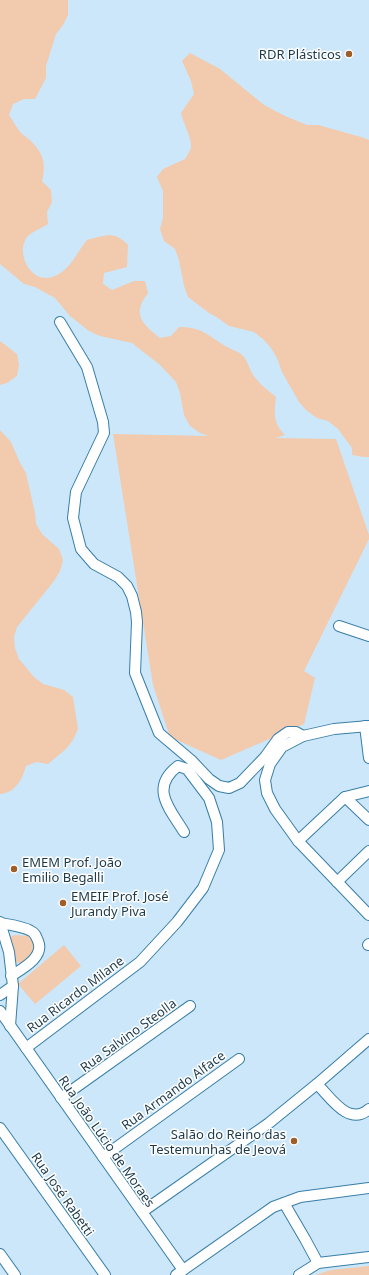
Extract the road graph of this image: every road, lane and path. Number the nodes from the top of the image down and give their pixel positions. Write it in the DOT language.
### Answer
graph roads {
  1 [pos="60,322"];
  2 [pos="339,626"];
  3 [pos="369,636"];
  4 [pos="367,726"];
  5 [pos="302,736"];
  6 [pos="369,758"];
  7 [pos="369,791"];
  8 [pos="345,797"];
  9 [pos="369,820"];
  10 [pos="184,832"];
  11 [pos="298,841"];
  12 [pos="369,851"];
  13 [pos="337,882"];
  14 [pos="369,915"];
  15 [pos="0,922"];
  16 [pos="12,981"];
  17 [pos="0,994"];
  18 [pos="190,1006"];
  19 [pos="0,1012"];
  20 [pos="10,1026"];
  21 [pos="369,1039"];
  22 [pos="26,1048"];
  23 [pos="240,1059"];
  24 [pos="317,1084"];
  25 [pos="61,1098"];
  26 [pos="369,1109"];
  27 [pos="0,1128"];
  28 [pos="103,1157"];
  29 [pos="369,1188"];
  30 [pos="284,1203"];
  31 [pos="142,1212"];
  32 [pos="0,1254"];
  33 [pos="369,1257"];
  34 [pos="318,1263"];
  35 [pos="179,1272"];
  36 [pos="15,1275"];
  37 [pos="104,1275"];
  38 [pos="298,1275"];
  1 -- 5 [label="street"];
  2 -- 3 [label="street"];
  4 -- 5 [label="street"];
  4 -- 6 [label="street"];
  5 -- 11 [label="street"];
  7 -- 8 [label="street"];
  8 -- 9 [label="street"];
  8 -- 11 [label="street"];
  10 -- 22 [label="street, Rua Ricardo Milane"];
  11 -- 13 [label="street"];
  12 -- 13 [label="street"];
  13 -- 14 [label="street"];
  15 -- 16 [label="street"];
  15 -- 16 [label="street"];
  16 -- 17 [label="street"];
  16 -- 20 [label="street"];
  18 -- 25 [label="street, Rua Salvino Steolla"];
  19 -- 20 [label="street, Rua João Lúcio de Moraes"];
  20 -- 22 [label="street, Rua João Lúcio de Moraes"];
  21 -- 24 [label="street"];
  22 -- 25 [label="street, Rua João Lúcio de Moraes"];
  23 -- 28 [label="street, Rua Armando Alface"];
  24 -- 26 [label="street"];
  24 -- 31 [label="street"];
  25 -- 28 [label="street, Rua João Lúcio de Moraes"];
  27 -- 37 [label="street, Rua José Rabetti"];
  28 -- 31 [label="street, Rua João Lúcio de Moraes"];
  29 -- 30 [label="street"];
  30 -- 34 [label="street"];
  30 -- 35 [label="street"];
  31 -- 35 [label="street, Rua João Lúcio de Moraes"];
  32 -- 36 [label="street"];
  33 -- 34 [label="street"];
  34 -- 38 [label="street"];
}
